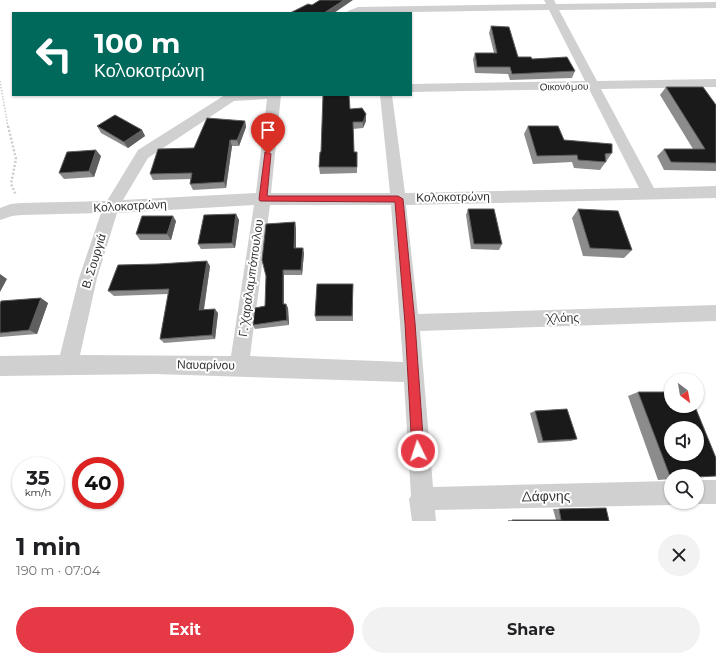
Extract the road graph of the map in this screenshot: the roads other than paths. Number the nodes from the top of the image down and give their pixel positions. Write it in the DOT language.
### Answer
graph roads {
  1 [pos="551,4"];
  2 [pos="716,5"];
  3 [pos="376,7"];
  4 [pos="354,12"];
  5 [pos="716,83"];
  6 [pos="593,85"];
  7 [pos="412,88"];
  8 [pos="233,96"];
  9 [pos="274,96"];
  10 [pos="386,96"];
  11 [pos="716,192"];
  12 [pos="649,193"];
  13 [pos="263,199"];
  14 [pos="398,199"];
  15 [pos="111,207"];
  16 [pos="0,214"];
  17 [pos="716,313"];
  18 [pos="410,323"];
  19 [pos="68,364"];
  20 [pos="239,365"];
  21 [pos="0,366"];
  22 [pos="412,372"];
  23 [pos="704,492"];
  24 [pos="716,492"];
  25 [pos="664,493"];
  26 [pos="422,510"];
  1 -- 2 [label="street"];
  1 -- 3 [label="street"];
  1 -- 6 [label="street"];
  3 -- 4 [label="street"];
  5 -- 6 [label="street, Οικονόμου"];
  6 -- 7 [label="street, Οικονόμου"];
  6 -- 12 [label="street"];
  8 -- 15 [label="street, Β. Σουργιά"];
  9 -- 13 [label="street, Γ. Χαραλαμπόπουλου"];
  10 -- 14 [label="street"];
  11 -- 12 [label="street, Κολοκοτρώνη"];
  12 -- 14 [label="street, Κολοκοτρώνη"];
  13 -- 14 [label="street, Κολοκοτρώνη"];
  13 -- 15 [label="street, Κολοκοτρώνη"];
  13 -- 20 [label="street, Γ. Χαραλαμπόπουλου"];
  14 -- 18 [label="street"];
  15 -- 16 [label="street, Κολοκοτρώνη"];
  15 -- 19 [label="street, Β. Σουργιά"];
  17 -- 18 [label="street, Χλόης"];
  18 -- 22 [label="street"];
  19 -- 20 [label="street, Ναυαρίνου"];
  19 -- 21 [label="street, Ναυαρίνου"];
  20 -- 22 [label="street, Ναυαρίνου"];
  22 -- 26 [label="street"];
  23 -- 24 [label="street"];
  25 -- 26 [label="street, Δάφνης"];
}
